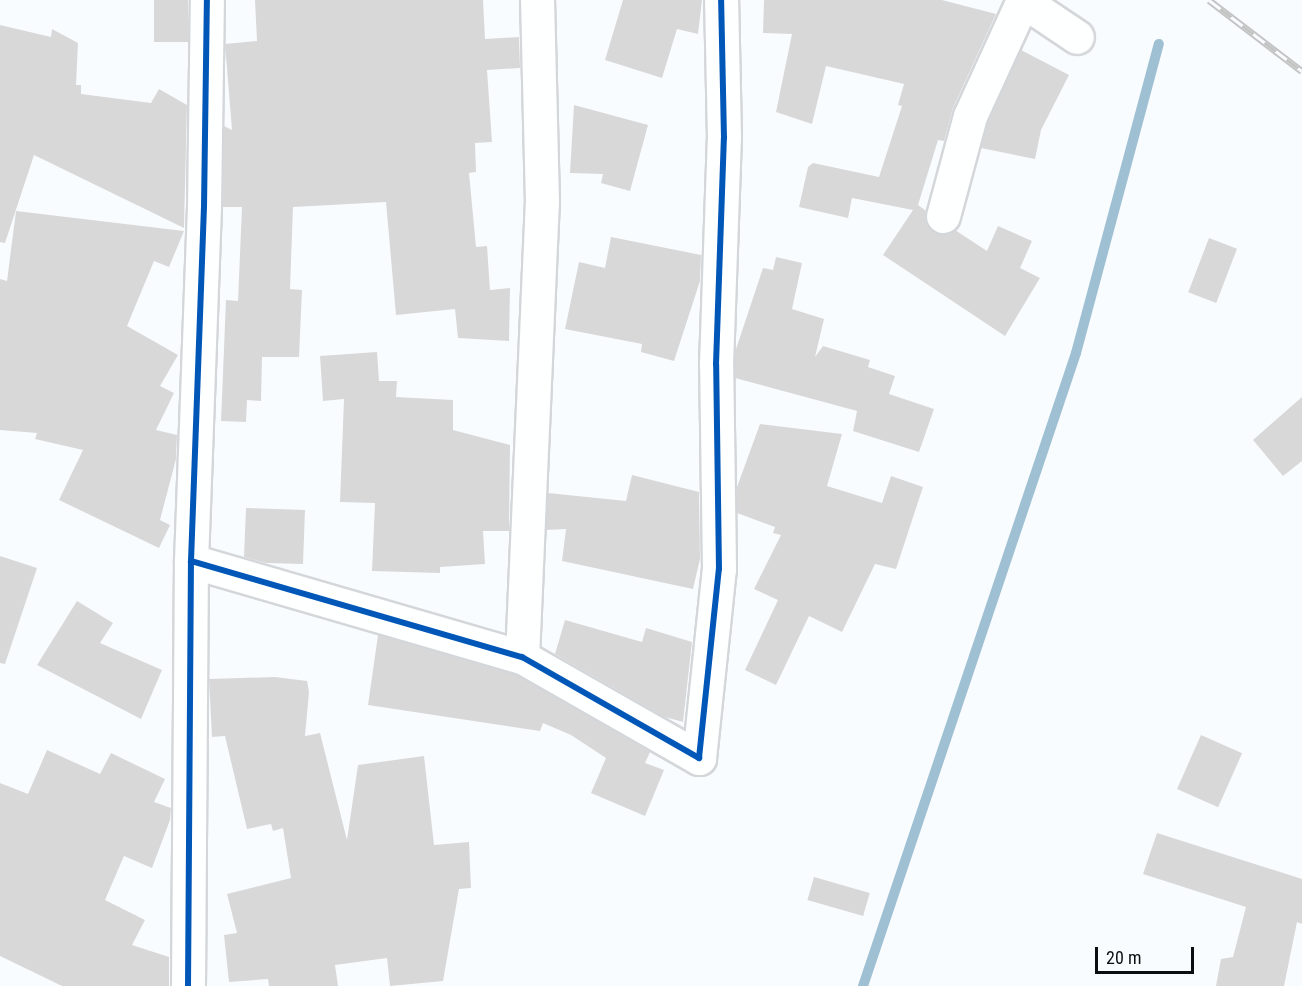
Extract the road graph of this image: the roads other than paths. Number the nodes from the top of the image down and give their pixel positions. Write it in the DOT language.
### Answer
graph roads {
  1 [pos="207,0"];
  2 [pos="537,0"];
  3 [pos="722,0"];
  4 [pos="1023,0"];
  5 [pos="1077,37"];
  6 [pos="943,216"];
  7 [pos="191,561"];
  8 [pos="522,657"];
  9 [pos="188,986"];
  1 -- 7 [label="street"];
  2 -- 8 [label="street"];
  3 -- 8 [label="street"];
  4 -- 5 [label="street"];
  4 -- 6 [label="street"];
  7 -- 8 [label="street"];
  7 -- 9 [label="street"];
}
